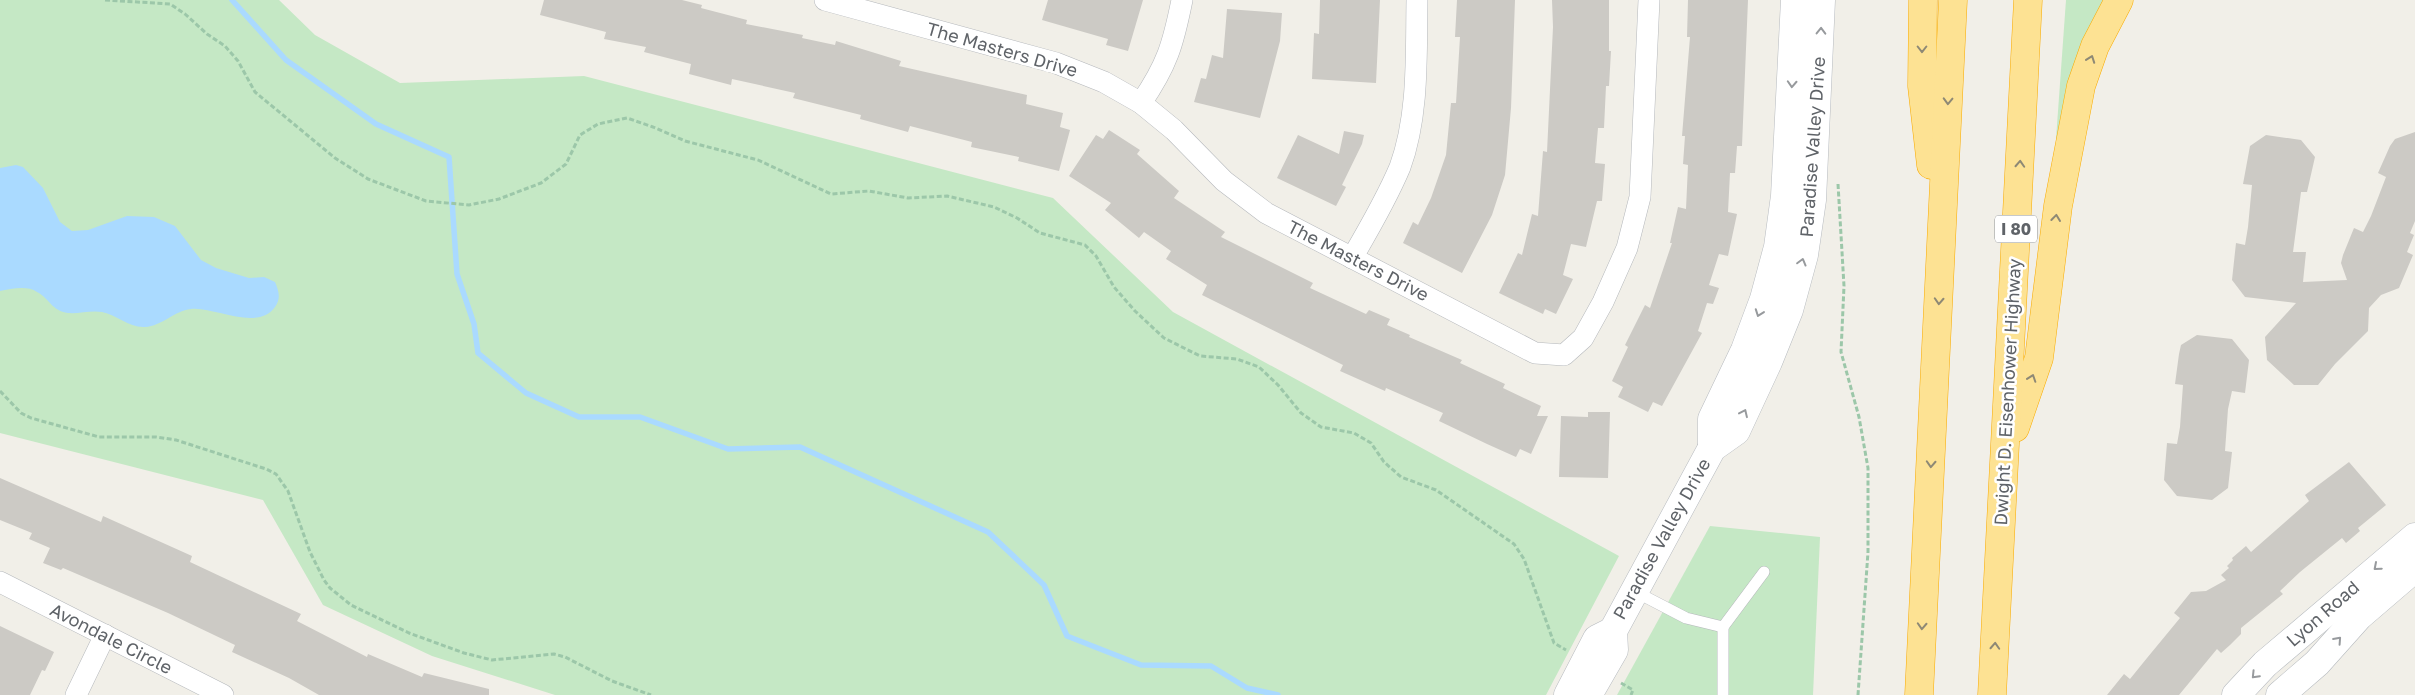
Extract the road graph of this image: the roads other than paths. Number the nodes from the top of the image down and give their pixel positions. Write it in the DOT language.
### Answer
graph roads {
  1 [pos="825,0"];
  2 [pos="1182,0"];
  3 [pos="1417,0"];
  4 [pos="1649,0"];
  5 [pos="1795,0"];
  6 [pos="1821,0"];
  7 [pos="1923,0"];
  8 [pos="1953,0"];
  9 [pos="2028,0"];
  10 [pos="2119,0"];
  11 [pos="1141,104"];
  12 [pos="1942,253"];
  13 [pos="1352,258"];
  14 [pos="1712,448"];
  15 [pos="2005,457"];
  16 [pos="2415,537"];
  17 [pos="2415,568"];
  18 [pos="1764,572"];
  19 [pos="0,582"];
  20 [pos="1634,591"];
  21 [pos="1723,627"];
  22 [pos="1613,631"];
  23 [pos="105,635"];
  24 [pos="76,695"];
  25 [pos="223,695"];
  26 [pos="1568,695"];
  27 [pos="1588,695"];
  28 [pos="1722,695"];
  29 [pos="1919,695"];
  30 [pos="1992,695"];
  31 [pos="2236,695"];
  32 [pos="2280,695"];
  1 -- 11 [label="street, The Masters Drive"];
  2 -- 11 [label="street"];
  3 -- 13 [label="street"];
  4 -- 13 [label="street, The Masters Drive"];
  5 -- 14 [label="street, Paradise Valley Drive, one-way"];
  14 -- 6 [label="street, Paradise Valley Drive, one-way"];
  7 -- 12 [label="highway, one-way"];
  8 -- 12 [label="highway, one-way"];
  15 -- 9 [label="highway, Dwight D. Eisenhower Highway / I 80, one-way"];
  15 -- 10 [label="highway, one-way"];
  11 -- 13 [label="street, The Masters Drive"];
  12 -- 29 [label="highway, one-way"];
  14 -- 20 [label="street, Paradise Valley Drive"];
  30 -- 15 [label="highway, Dwight D. Eisenhower Highway / I 80, one-way"];
  16 -- 31 [label="street, Lyon Road, one-way"];
  32 -- 17 [label="street, Lyon Road, one-way"];
  18 -- 21 [label="lane"];
  19 -- 23 [label="street, Avondale Circle"];
  20 -- 21 [label="lane"];
  20 -- 22 [label="street, Paradise Valley Drive"];
  21 -- 28 [label="lane"];
  22 -- 26 [label="street, Paradise Valley Drive"];
  22 -- 27 [label="street, Paradise Valley Drive"];
  23 -- 24 [label="street"];
  23 -- 25 [label="street, Avondale Circle"];
}
